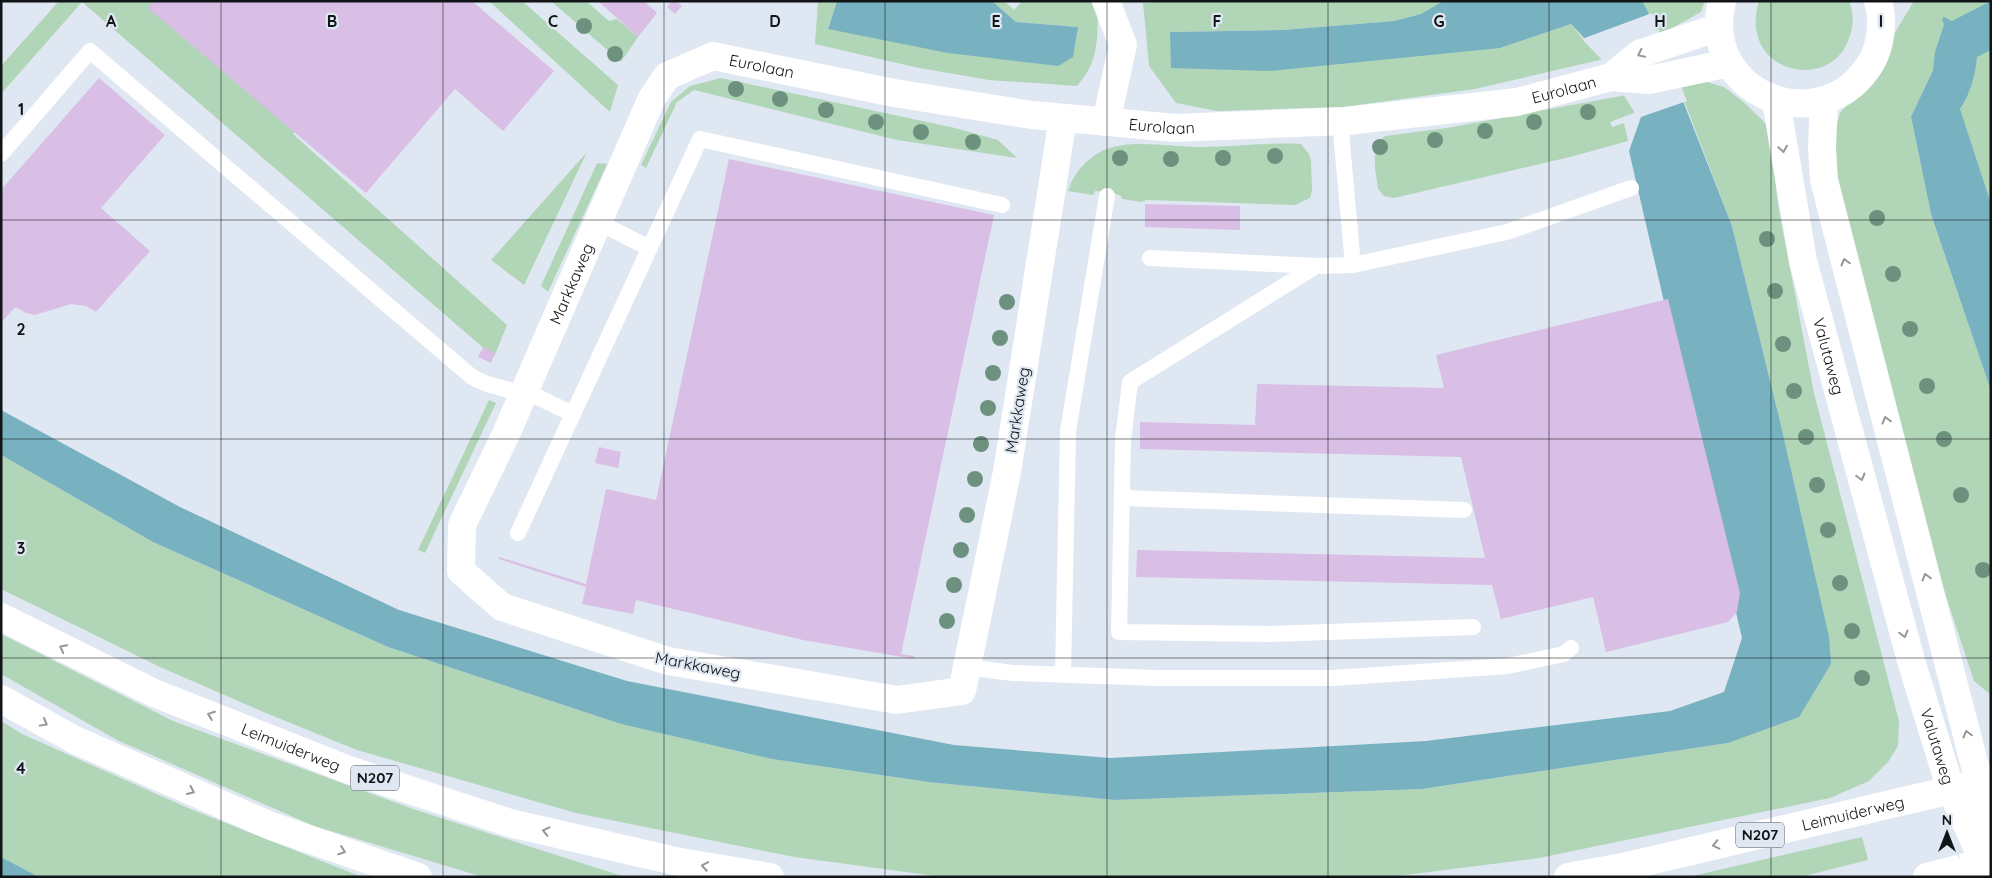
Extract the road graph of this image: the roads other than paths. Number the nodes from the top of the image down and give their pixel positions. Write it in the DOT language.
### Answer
graph roads {
  1 [pos="1106,1"];
  2 [pos="1881,2"];
  3 [pos="1721,14"];
  4 [pos="714,56"];
  5 [pos="1729,62"];
  6 [pos="1604,79"];
  7 [pos="1776,101"];
  8 [pos="1824,101"];
  9 [pos="1064,118"];
  10 [pos="1106,122"];
  11 [pos="1340,122"];
  12 [pos="1,154"];
  13 [pos="1632,188"];
  14 [pos="1107,196"];
  15 [pos="1002,205"];
  16 [pos="598,222"];
  17 [pos="649,248"];
  18 [pos="1150,258"];
  19 [pos="1353,265"];
  20 [pos="1316,266"];
  21 [pos="524,393"];
  22 [pos="573,414"];
  23 [pos="1122,498"];
  24 [pos="1464,510"];
  25 [pos="518,533"];
  26 [pos="1,617"];
  27 [pos="1473,627"];
  28 [pos="1571,648"];
  29 [pos="967,667"];
  30 [pos="1064,674"];
  31 [pos="1,699"];
  32 [pos="1985,780"];
  33 [pos="1951,790"];
  34 [pos="1987,861"];
  35 [pos="418,877"];
  36 [pos="770,877"];
  37 [pos="1568,877"];
  38 [pos="1927,877"];
  1 -- 10 [label="main road"];
  2 -- 8 [label="main road"];
  3 -- 5 [label="main road"];
  3 -- 6 [label="main road, Eurolaan, one-way"];
  4 -- 9 [label="main road, Eurolaan"];
  4 -- 16 [label="main road, Markkaweg"];
  5 -- 6 [label="main road, Eurolaan"];
  5 -- 7 [label="main road"];
  6 -- 11 [label="main road, Eurolaan"];
  7 -- 8 [label="main road"];
  7 -- 33 [label="main road, Valutaweg, one-way"];
  32 -- 8 [label="main road, Valutaweg, one-way"];
  9 -- 10 [label="main road, Eurolaan"];
  9 -- 29 [label="main road, Markkaweg"];
  10 -- 11 [label="main road, Eurolaan"];
  11 -- 19 [label="lane"];
  12 -- 21 [label="lane"];
  13 -- 19 [label="lane"];
  14 -- 30 [label="lane"];
  15 -- 17 [label="lane"];
  16 -- 17 [label="lane"];
  16 -- 21 [label="main road, Markkaweg"];
  17 -- 22 [label="lane"];
  18 -- 20 [label="lane"];
  19 -- 20 [label="lane"];
  20 -- 23 [label="lane"];
  21 -- 22 [label="lane"];
  21 -- 29 [label="main road, Markkaweg"];
  22 -- 25 [label="lane"];
  23 -- 24 [label="lane"];
  23 -- 27 [label="lane"];
  36 -- 26 [label="main road, Leimuiderweg / N207, one-way"];
  28 -- 30 [label="lane"];
  29 -- 30 [label="lane"];
  31 -- 35 [label="main road, one-way"];
  32 -- 33 [label="main road, Leimuiderweg / N207"];
  32 -- 34 [label="main road, Valutaweg"];
  33 -- 34 [label="main road, Valutaweg"];
  33 -- 37 [label="main road, Leimuiderweg / N207, one-way"];
  34 -- 38 [label="main road"];
}
